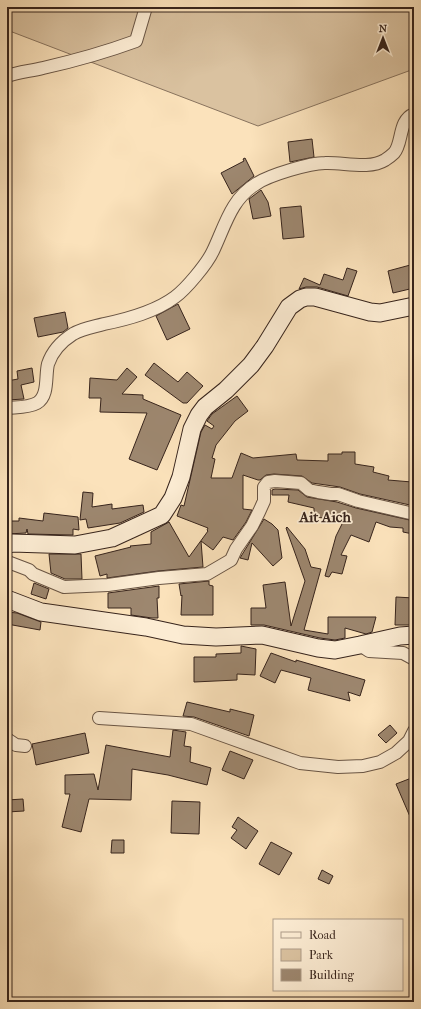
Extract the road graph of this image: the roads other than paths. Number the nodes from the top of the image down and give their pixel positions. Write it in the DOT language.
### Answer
graph roads {
  1 [pos="146,7"];
  2 [pos="7,76"];
  3 [pos="414,114"];
  4 [pos="414,306"];
  5 [pos="7,408"];
  6 [pos="414,514"];
  7 [pos="7,545"];
  8 [pos="7,563"];
  9 [pos="7,599"];
  10 [pos="414,635"];
  11 [pos="360,645"];
  12 [pos="414,659"];
  13 [pos="99,718"];
  14 [pos="414,731"];
  15 [pos="7,739"];
  16 [pos="25,746"];
  1 -- 2 [label="street"];
  3 -- 5 [label="street"];
  4 -- 7 [label="main road"];
  6 -- 8 [label="street"];
  9 -- 11 [label="main road"];
  10 -- 11 [label="main road"];
  11 -- 12 [label="street"];
  13 -- 14 [label="street"];
  15 -- 16 [label="street"];
}
